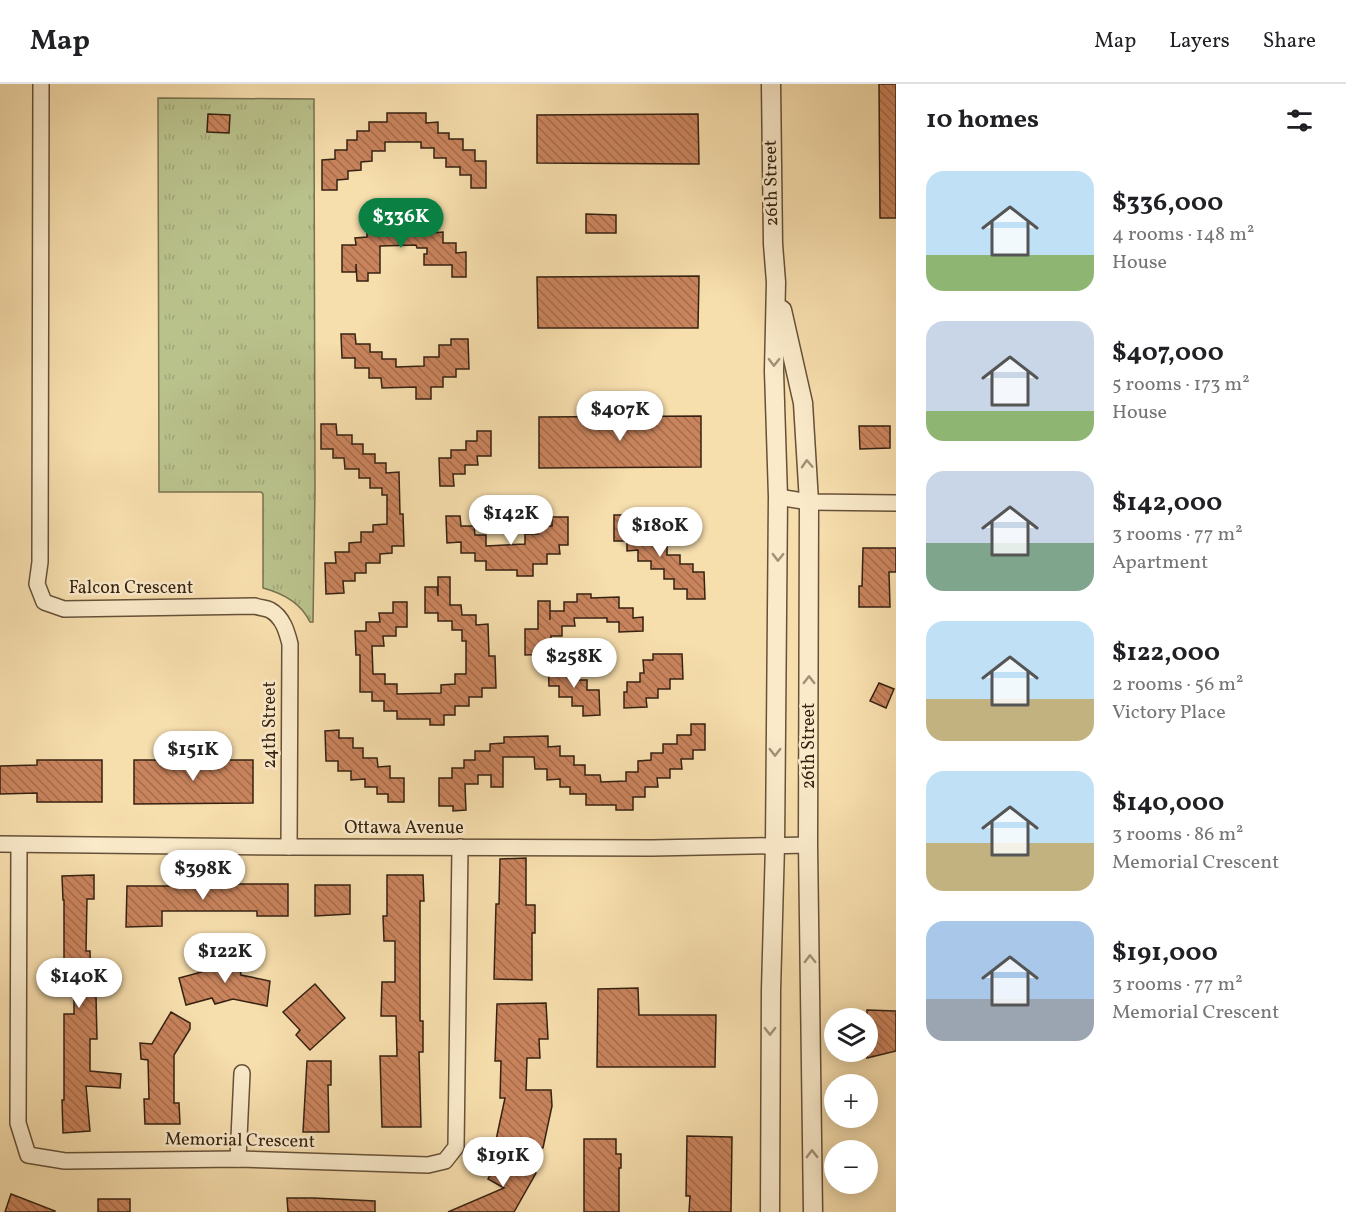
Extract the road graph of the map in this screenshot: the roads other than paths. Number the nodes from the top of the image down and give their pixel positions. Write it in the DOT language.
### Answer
graph roads {
  1 [pos="41,84"];
  2 [pos="771,84"];
  3 [pos="776,282"];
  4 [pos="778,497"];
  5 [pos="809,502"];
  6 [pos="896,503"];
  7 [pos="270,610"];
  8 [pos="0,844"];
  9 [pos="19,845"];
  10 [pos="775,845"];
  11 [pos="808,845"];
  12 [pos="289,847"];
  13 [pos="460,847"];
  14 [pos="242,1073"];
  15 [pos="238,1159"];
  16 [pos="770,1212"];
  17 [pos="813,1212"];
  1 -- 7 [label="street, Falcon Crescent"];
  2 -- 3 [label="street, 26th Street"];
  3 -- 4 [label="street, 26th Street, one-way"];
  5 -- 3 [label="street, 26th Street, one-way"];
  4 -- 5 [label="street"];
  4 -- 10 [label="street, 26th Street, one-way"];
  5 -- 6 [label="street"];
  11 -- 5 [label="street, 26th Street, one-way"];
  7 -- 12 [label="street, 24th Street"];
  8 -- 9 [label="street, Ottawa Avenue"];
  9 -- 12 [label="street, Ottawa Avenue"];
  9 -- 15 [label="street, Memorial Crescent"];
  10 -- 11 [label="street, Ottawa Avenue"];
  10 -- 13 [label="street, Ottawa Avenue"];
  10 -- 16 [label="street, 26th Street, one-way"];
  17 -- 11 [label="street, 26th Street, one-way"];
  12 -- 13 [label="street, Ottawa Avenue"];
  13 -- 15 [label="street, Memorial Crescent"];
  14 -- 15 [label="street"];
}
